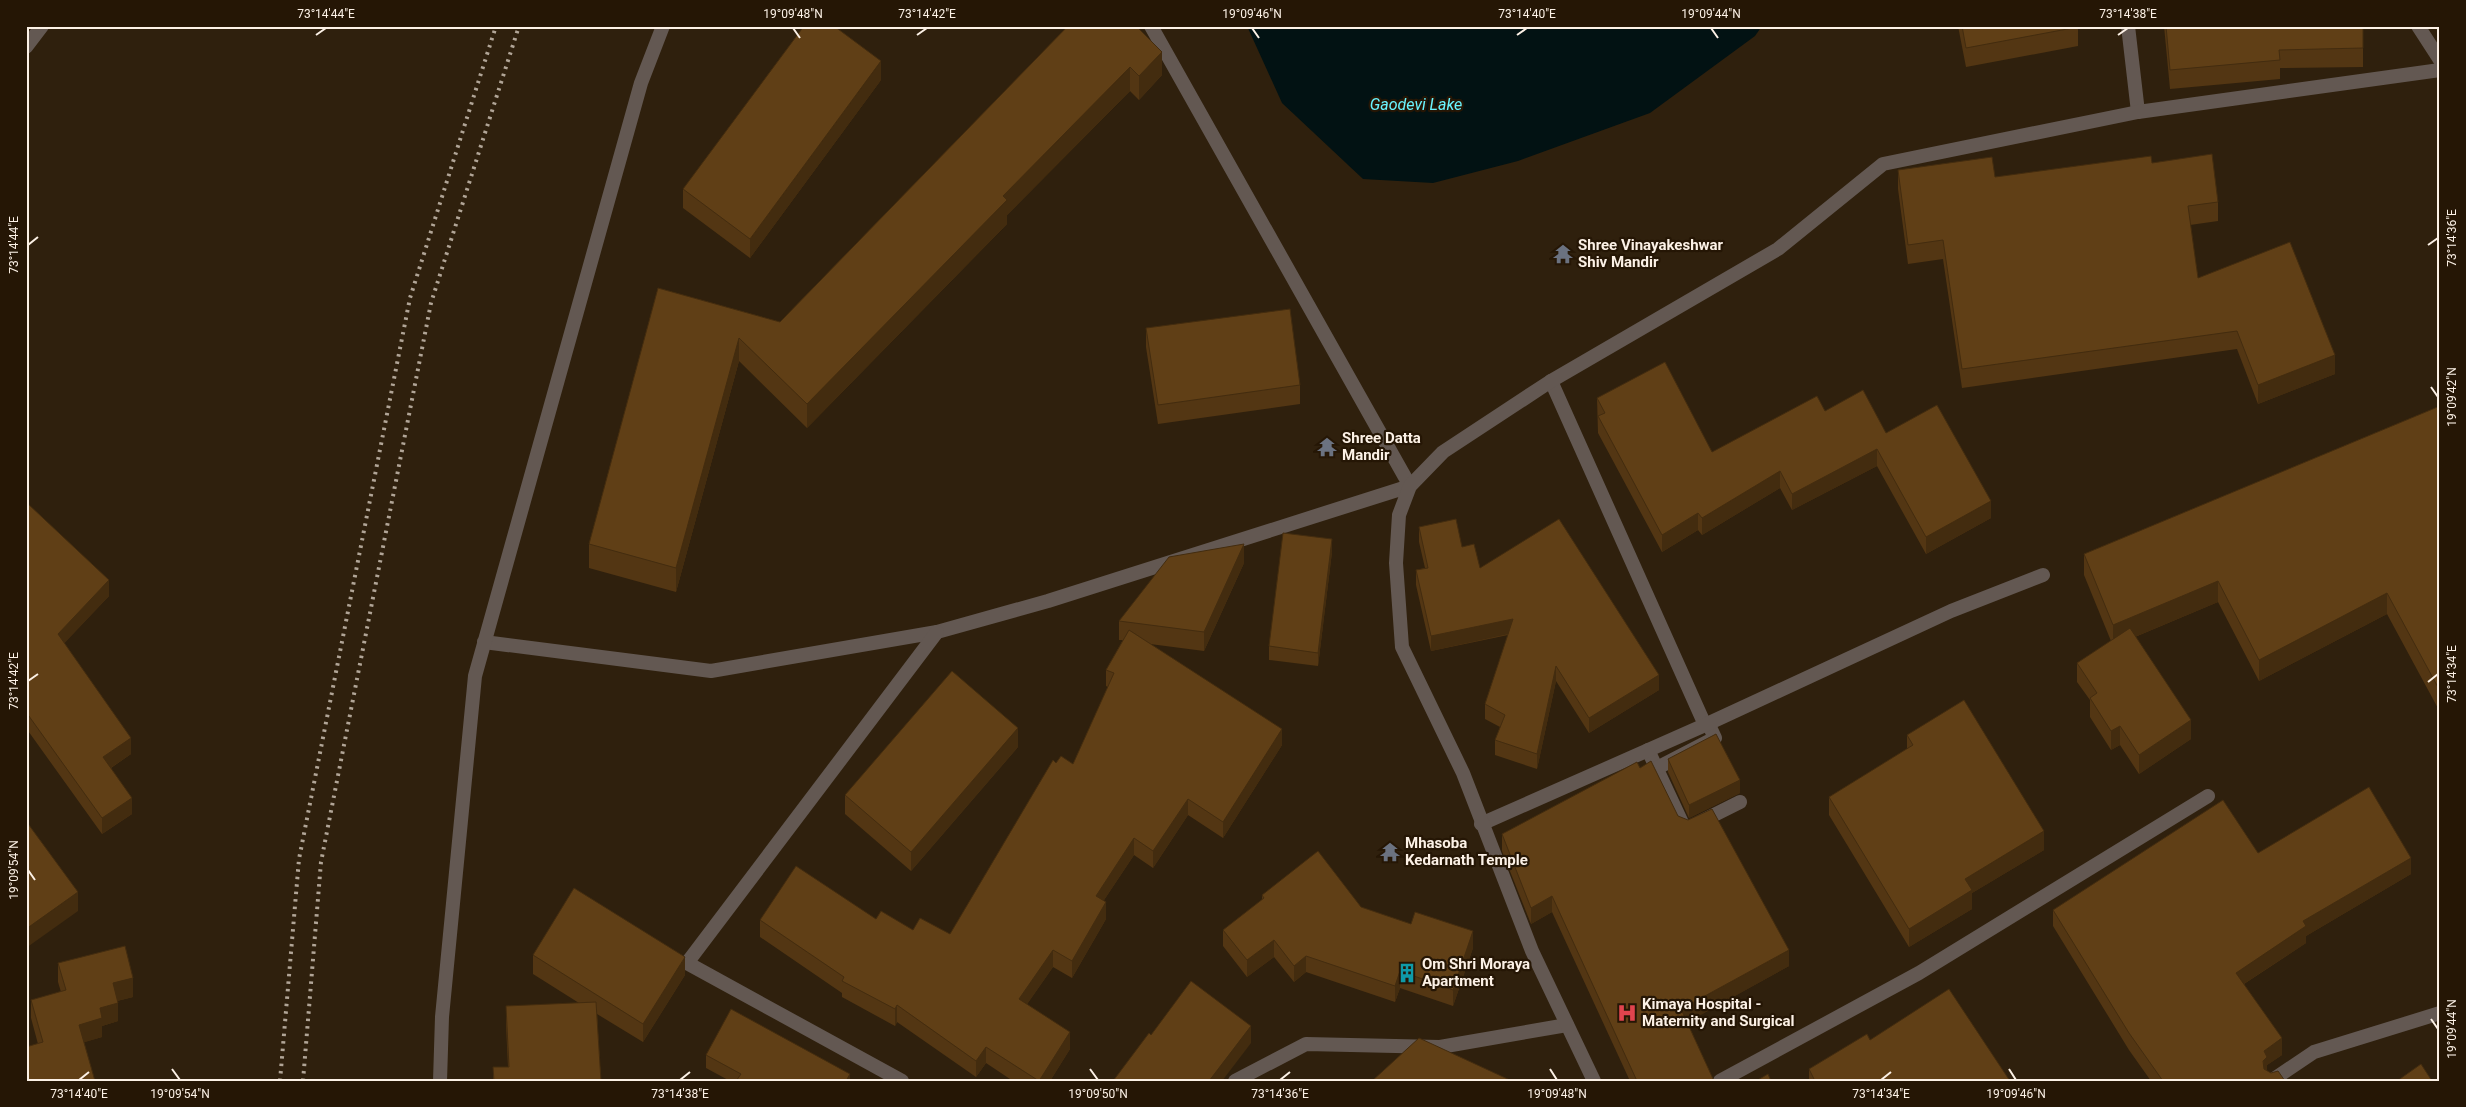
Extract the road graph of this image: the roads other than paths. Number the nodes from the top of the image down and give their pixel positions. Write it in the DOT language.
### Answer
graph roads {
  1 [pos="42,26"];
  2 [pos="663,26"];
  3 [pos="1151,26"];
  4 [pos="2128,26"];
  5 [pos="2418,26"];
  6 [pos="26,47"];
  7 [pos="2440,60"];
  8 [pos="2440,70"];
  9 [pos="2138,112"];
  10 [pos="1551,381"];
  11 [pos="1410,486"];
  12 [pos="2043,575"];
  13 [pos="937,632"];
  14 [pos="484,642"];
  15 [pos="1706,724"];
  16 [pos="1648,750"];
  17 [pos="1657,768"];
  18 [pos="2208,796"];
  19 [pos="1740,802"];
  20 [pos="1481,824"];
  21 [pos="2440,1013"];
  22 [pos="1567,1025"];
  23 [pos="440,1081"];
  24 [pos="902,1081"];
  25 [pos="1235,1081"];
  26 [pos="1594,1081"];
  27 [pos="1720,1081"];
  28 [pos="2272,1081"];
  1 -- 6 [label="street"];
  2 -- 14 [label="street"];
  3 -- 11 [label="street"];
  4 -- 9 [label="street"];
  5 -- 7 [label="street"];
  8 -- 9 [label="street"];
  9 -- 10 [label="street"];
  10 -- 11 [label="street"];
  10 -- 15 [label="street"];
  11 -- 13 [label="street"];
  11 -- 20 [label="street"];
  12 -- 15 [label="street"];
  13 -- 14 [label="street"];
  13 -- 24 [label="street"];
  14 -- 23 [label="street"];
  15 -- 16 [label="street"];
  15 -- 17 [label="street"];
  16 -- 17 [label="street"];
  16 -- 20 [label="street"];
  17 -- 19 [label="street"];
  18 -- 27 [label="street"];
  20 -- 22 [label="street"];
  21 -- 28 [label="street"];
  22 -- 25 [label="street"];
  22 -- 26 [label="street"];
}
